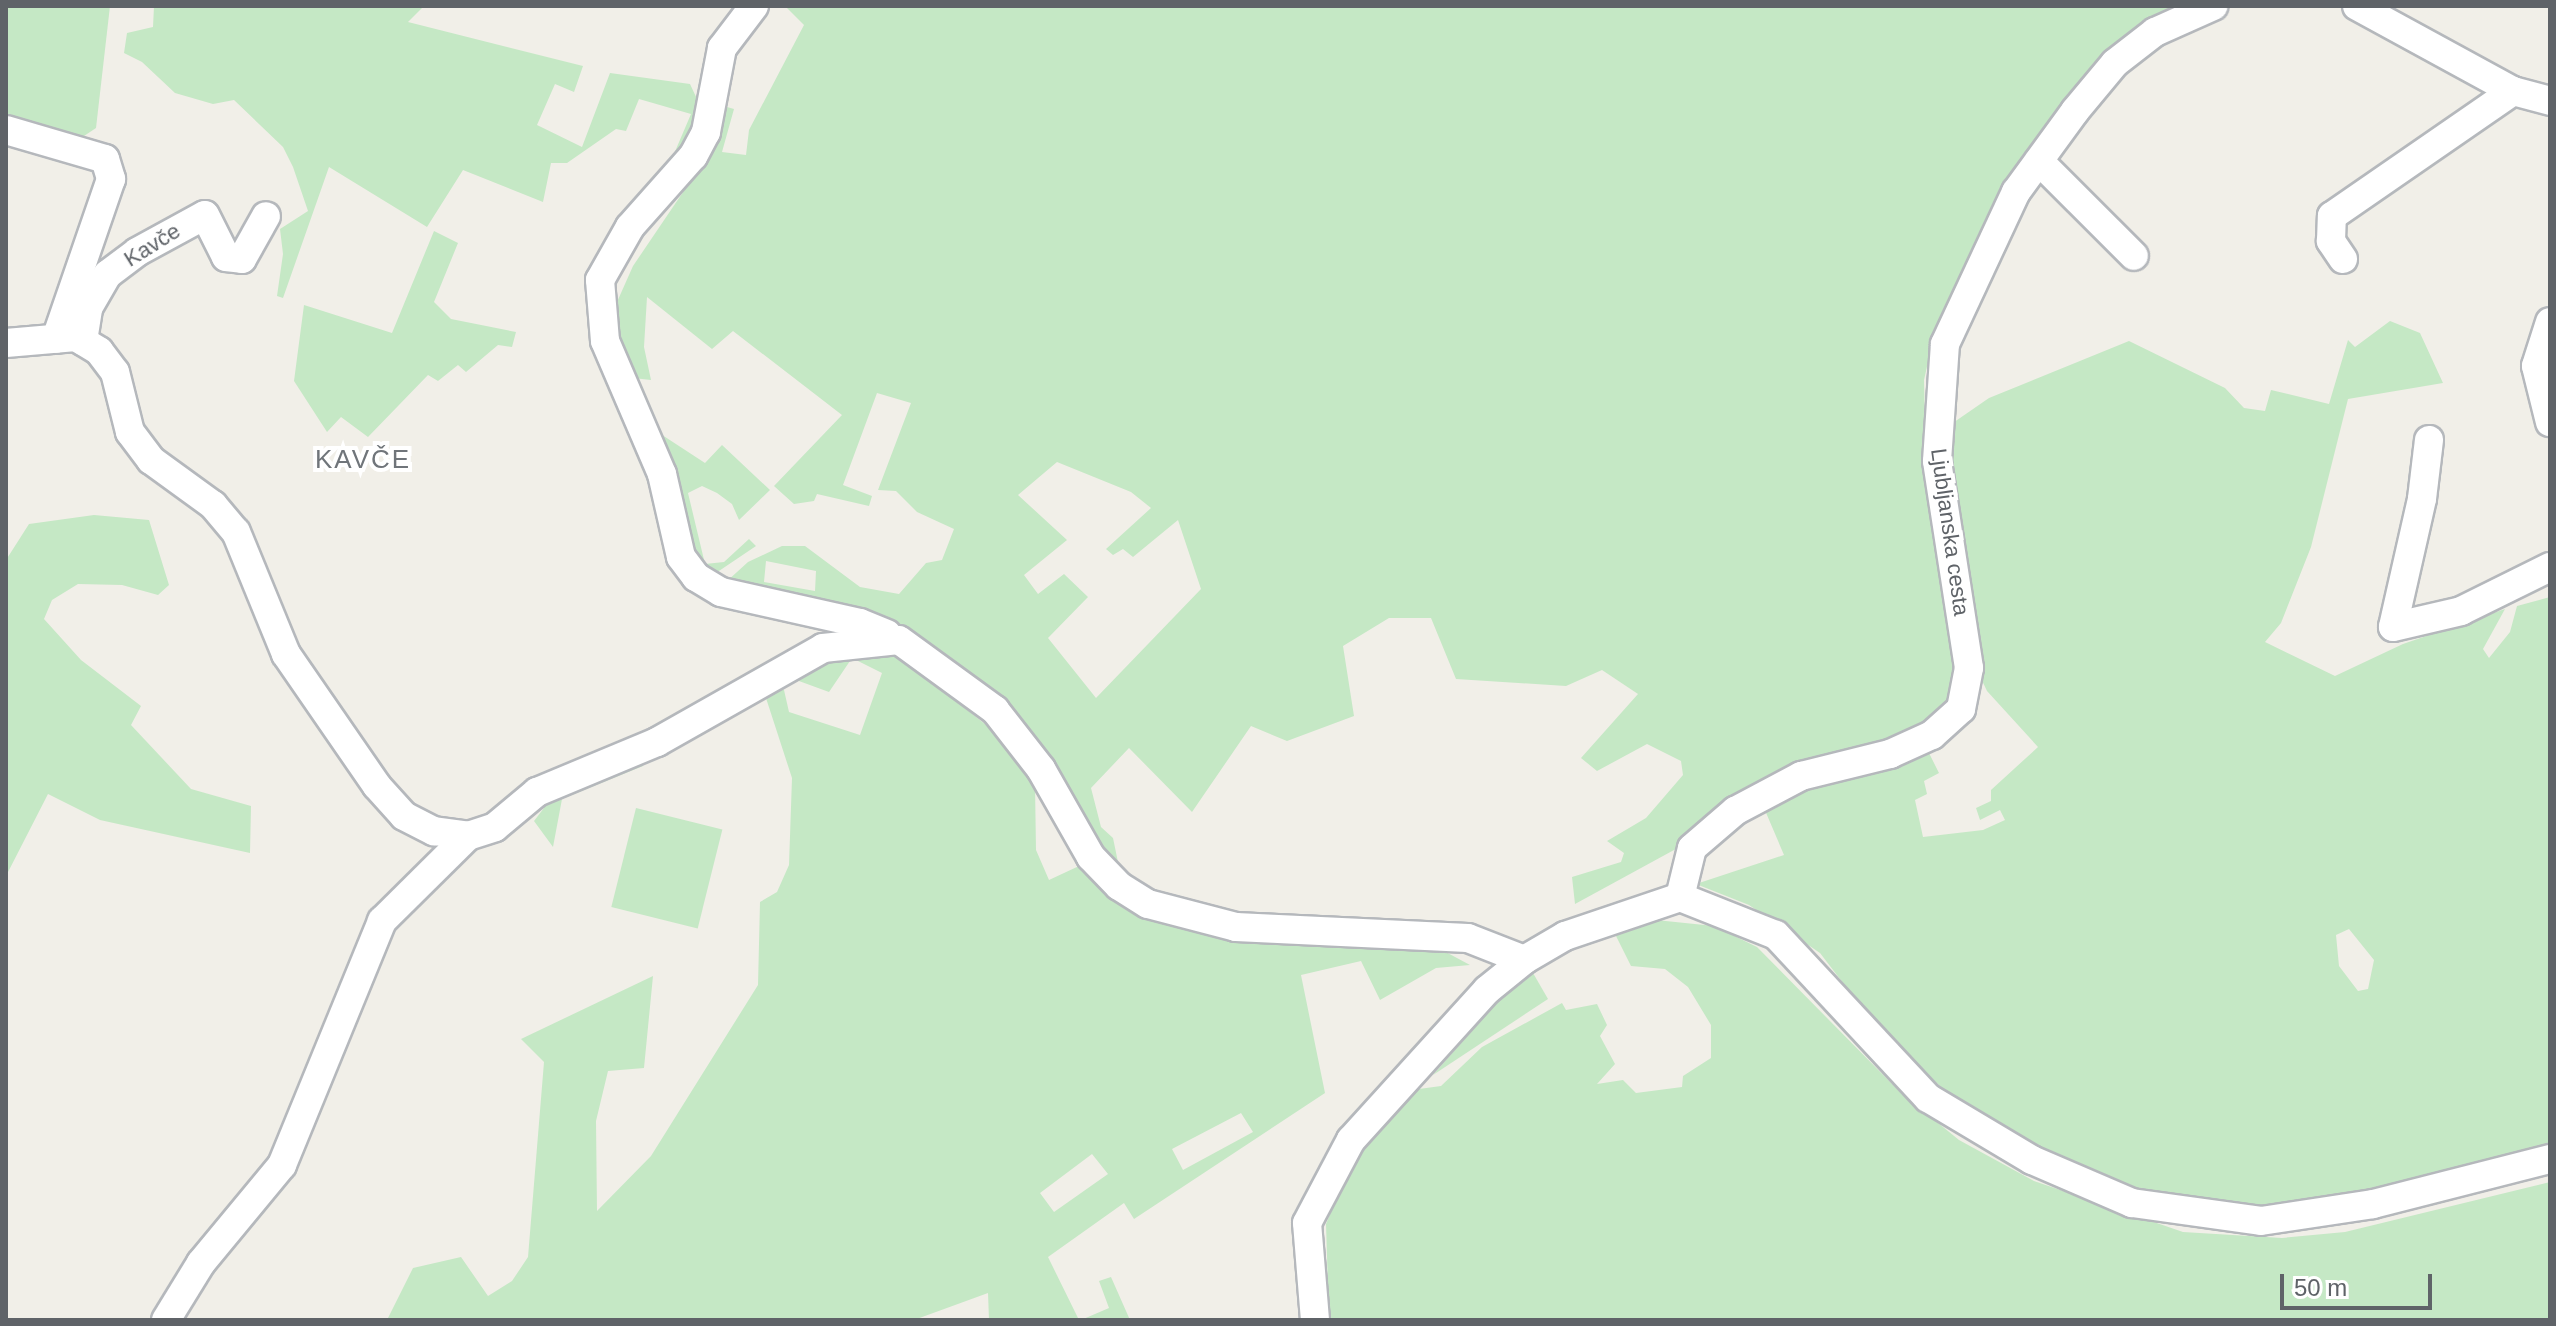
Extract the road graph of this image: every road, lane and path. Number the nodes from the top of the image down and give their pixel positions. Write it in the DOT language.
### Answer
graph roads {
  1 [pos="754,6"];
  2 [pos="2213,6"];
  3 [pos="2357,6"];
  4 [pos="2513,91"];
  5 [pos="2550,101"];
  6 [pos="6,130"];
  7 [pos="2039,161"];
  8 [pos="266,216"];
  9 [pos="2134,256"];
  10 [pos="2343,259"];
  11 [pos="2550,322"];
  12 [pos="70,340"];
  13 [pos="6,343"];
  14 [pos="2550,422"];
  15 [pos="2429,440"];
  16 [pos="2550,567"];
  17 [pos="899,640"];
  18 [pos="468,836"];
  19 [pos="1680,897"];
  20 [pos="1524,960"];
  21 [pos="2550,1159"];
  22 [pos="166,1320"];
  23 [pos="1315,1320"];
  1 -- 17 [label="street"];
  2 -- 7 [label="street, Ljubljanska cesta"];
  3 -- 4 [label="street"];
  4 -- 5 [label="street"];
  4 -- 10 [label="street"];
  6 -- 12 [label="street, Kavče"];
  7 -- 9 [label="street"];
  7 -- 19 [label="street, Ljubljanska cesta"];
  8 -- 12 [label="street, Kavče"];
  11 -- 14 [label="street"];
  12 -- 13 [label="street"];
  12 -- 18 [label="street"];
  15 -- 16 [label="street"];
  17 -- 18 [label="street"];
  17 -- 20 [label="street"];
  18 -- 22 [label="street"];
  19 -- 20 [label="street"];
  19 -- 21 [label="street"];
  20 -- 23 [label="street"];
}
